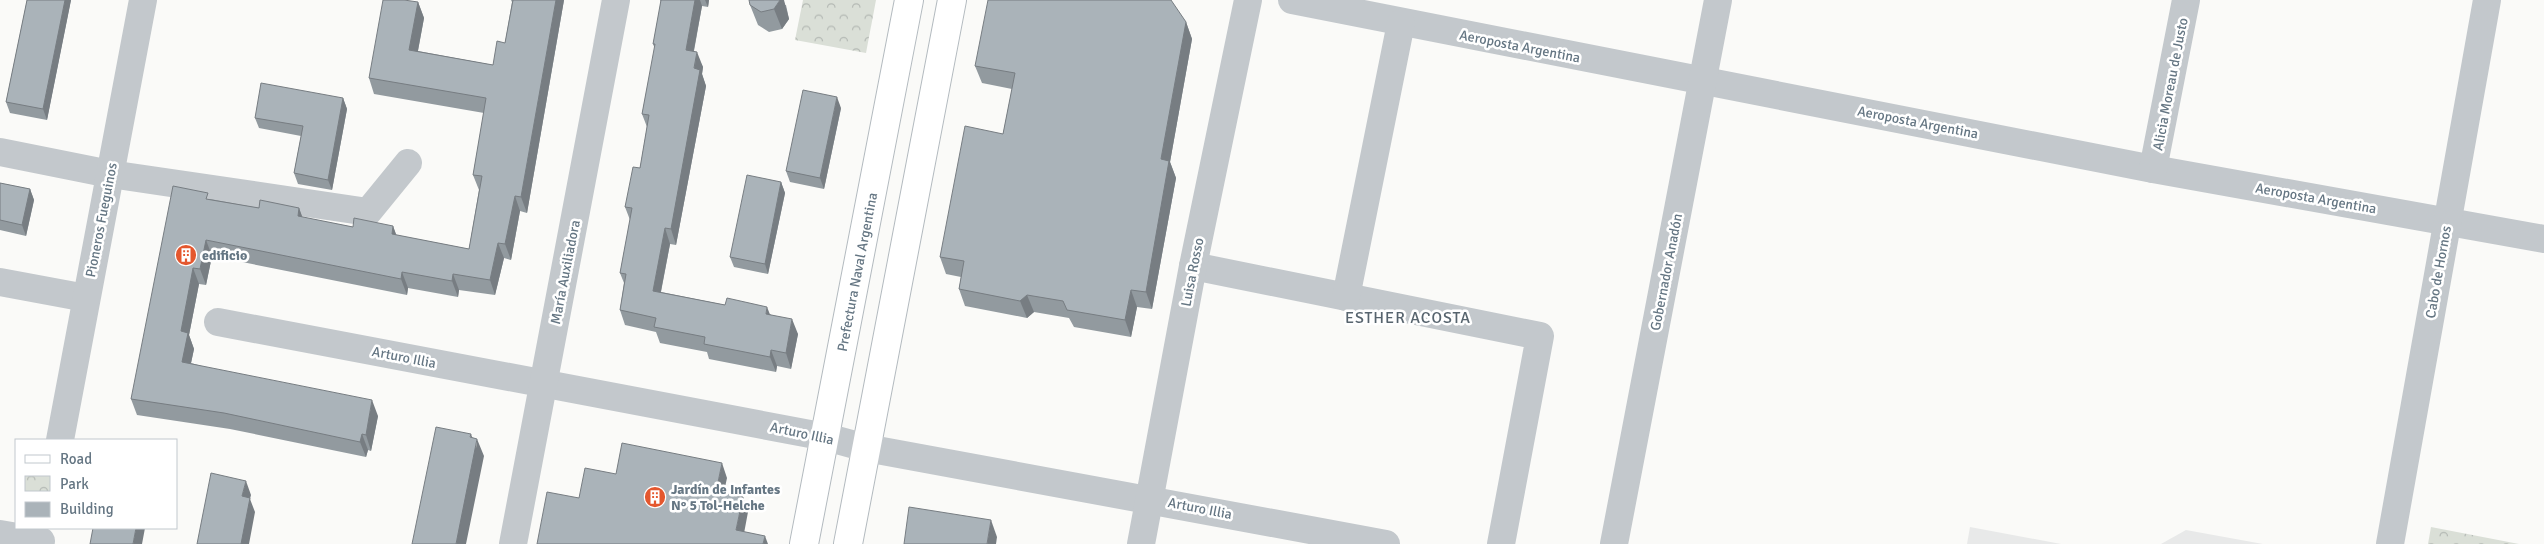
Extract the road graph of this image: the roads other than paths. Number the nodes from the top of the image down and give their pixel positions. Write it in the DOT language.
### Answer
graph roads {
  1 [pos="143,0"];
  2 [pos="616,0"];
  3 [pos="909,0"];
  4 [pos="952,0"];
  5 [pos="1248,0"];
  6 [pos="1292,0"];
  7 [pos="1718,0"];
  8 [pos="2186,0"];
  9 [pos="2487,0"];
  10 [pos="1401,23"];
  11 [pos="1702,82"];
  12 [pos="0,152"];
  13 [pos="408,163"];
  14 [pos="2154,169"];
  15 [pos="110,174"];
  16 [pos="2446,222"];
  17 [pos="2544,239"];
  18 [pos="1193,266"];
  19 [pos="0,282"];
  20 [pos="1346,297"];
  21 [pos="86,298"];
  22 [pos="218,322"];
  23 [pos="544,384"];
  24 [pos="826,437"];
  25 [pos="60,439"];
  26 [pos="866,448"];
  27 [pos="1149,499"];
  28 [pos="0,534"];
  29 [pos="41,538"];
  30 [pos="513,544"];
  31 [pos="804,544"];
  32 [pos="848,544"];
  33 [pos="1141,544"];
  34 [pos="1386,544"];
  35 [pos="1501,544"];
  36 [pos="1614,544"];
  37 [pos="2390,544"];
  1 -- 15 [label="street, Pioneros Fueguinos"];
  2 -- 23 [label="street, María Auxiliadora"];
  3 -- 24 [label="main road, Prefectura Naval Argentina"];
  4 -- 26 [label="main road"];
  5 -- 18 [label="street, Luisa Rosso"];
  6 -- 10 [label="street, Aeroposta Argentina"];
  7 -- 11 [label="street, Gobernador Anadón"];
  8 -- 14 [label="street, Alicia Moreau de Justo"];
  9 -- 16 [label="street, Cabo de Hornos"];
  10 -- 11 [label="street, Aeroposta Argentina"];
  10 -- 20 [label="street"];
  11 -- 14 [label="street, Aeroposta Argentina"];
  11 -- 36 [label="street, Gobernador Anadón"];
  12 -- 15 [label="street"];
  13 -- 15 [label="street"];
  14 -- 16 [label="street, Aeroposta Argentina"];
  15 -- 21 [label="street, Pioneros Fueguinos"];
  16 -- 17 [label="street, Aeroposta Argentina"];
  16 -- 37 [label="street, Cabo de Hornos"];
  18 -- 20 [label="street"];
  18 -- 27 [label="street, Luisa Rosso"];
  19 -- 21 [label="street"];
  20 -- 35 [label="street"];
  21 -- 25 [label="street, Pioneros Fueguinos"];
  22 -- 23 [label="street, Arturo Illia"];
  23 -- 24 [label="street, Arturo Illia"];
  23 -- 30 [label="street, María Auxiliadora"];
  24 -- 26 [label="street, Arturo Illia"];
  24 -- 31 [label="main road, Prefectura Naval Argentina"];
  26 -- 27 [label="street, Arturo Illia"];
  26 -- 32 [label="main road"];
  27 -- 33 [label="street, Luisa Rosso"];
  27 -- 34 [label="street, Arturo Illia"];
  28 -- 29 [label="street"];
}
